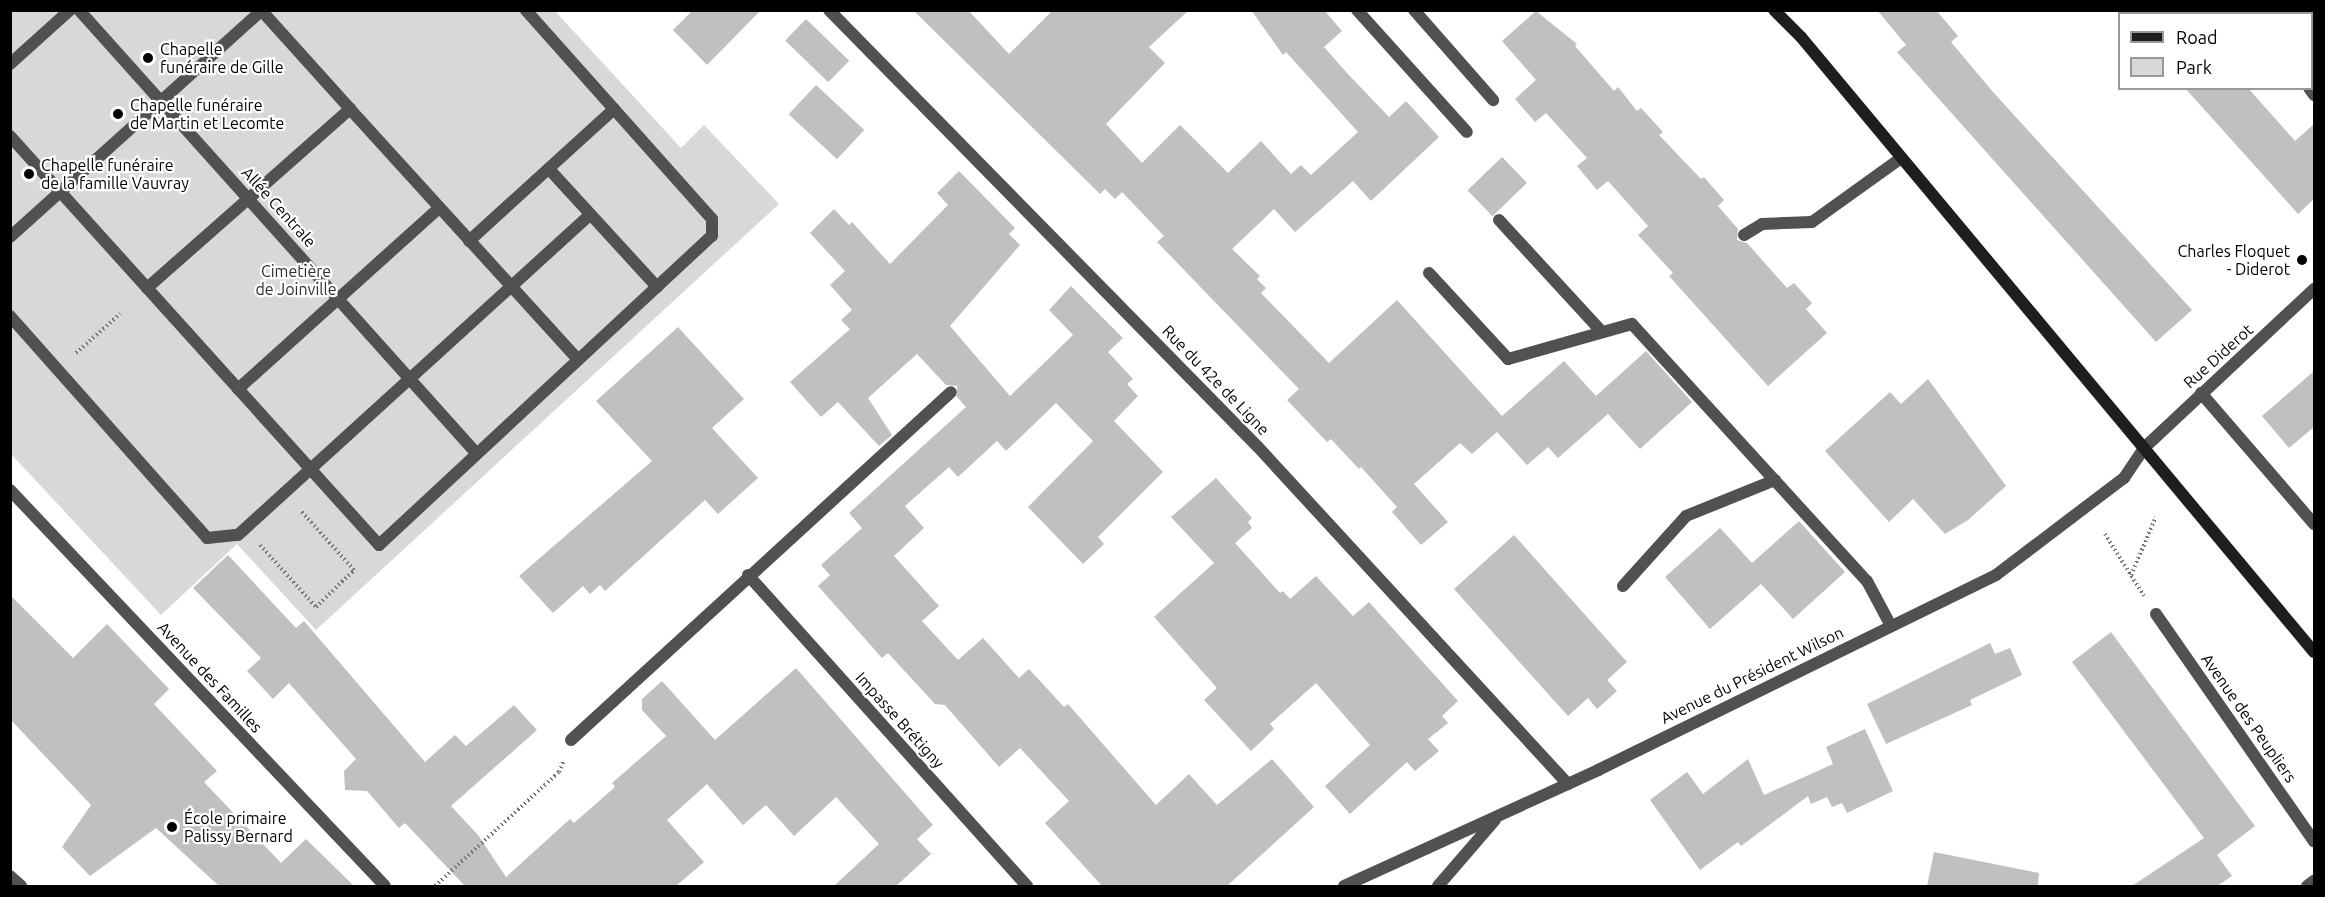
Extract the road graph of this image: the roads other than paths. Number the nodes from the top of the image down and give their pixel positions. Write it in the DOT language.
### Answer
graph roads {
  1 [pos="70,10"];
  2 [pos="79,10"];
  3 [pos="526,10"];
  4 [pos="829,10"];
  5 [pos="1357,10"];
  6 [pos="1414,10"];
  7 [pos="1774,10"];
  8 [pos="261,11"];
  9 [pos="10,64"];
  10 [pos="1493,99"];
  11 [pos="159,100"];
  12 [pos="350,109"];
  13 [pos="614,109"];
  14 [pos="1467,132"];
  15 [pos="10,136"];
  16 [pos="1901,158"];
  17 [pos="549,169"];
  18 [pos="60,191"];
  19 [pos="249,199"];
  20 [pos="440,208"];
  21 [pos="590,215"];
  22 [pos="1498,220"];
  23 [pos="1744,235"];
  24 [pos="10,237"];
  25 [pos="469,241"];
  26 [pos="1429,273"];
  27 [pos="511,287"];
  28 [pos="657,287"];
  29 [pos="147,288"];
  30 [pos="2314,289"];
  31 [pos="339,298"];
  32 [pos="10,316"];
  33 [pos="1602,332"];
  34 [pos="578,360"];
  35 [pos="411,378"];
  36 [pos="238,388"];
  37 [pos="951,392"];
  38 [pos="2201,393"];
  39 [pos="2144,448"];
  40 [pos="476,453"];
  41 [pos="311,469"];
  42 [pos="1775,480"];
  43 [pos="10,490"];
  44 [pos="2314,524"];
  45 [pos="748,574"];
  46 [pos="1623,586"];
  47 [pos="2156,614"];
  48 [pos="1891,626"];
  49 [pos="2314,652"];
  50 [pos="571,740"];
  51 [pos="1568,784"];
  52 [pos="1498,817"];
  53 [pos="2314,841"];
  54 [pos="10,876"];
  55 [pos="2314,881"];
  56 [pos="1361,883"];
  57 [pos="21,886"];
  58 [pos="385,886"];
  59 [pos="1027,886"];
  60 [pos="1344,886"];
  61 [pos="1438,886"];
  62 [pos="2307,886"];
  1 -- 9 [label="street"];
  2 -- 11 [label="street, Allée Centrale"];
  3 -- 13 [label="street"];
  4 -- 51 [label="street, Rue du 42e de Ligne"];
  5 -- 14 [label="street"];
  6 -- 10 [label="street"];
  7 -- 16 [label="main road"];
  8 -- 11 [label="street"];
  8 -- 12 [label="street"];
  11 -- 18 [label="street"];
  11 -- 19 [label="street, Allée Centrale"];
  12 -- 19 [label="street"];
  12 -- 20 [label="street"];
  13 -- 17 [label="street"];
  13 -- 28 [label="street"];
  15 -- 18 [label="street"];
  16 -- 23 [label="street"];
  16 -- 39 [label="main road"];
  17 -- 21 [label="street"];
  17 -- 25 [label="street"];
  18 -- 24 [label="street"];
  18 -- 29 [label="street"];
  19 -- 29 [label="street"];
  19 -- 31 [label="street, Allée Centrale"];
  20 -- 25 [label="street"];
  20 -- 31 [label="street"];
  21 -- 27 [label="street"];
  21 -- 28 [label="street"];
  22 -- 33 [label="street"];
  25 -- 27 [label="street"];
  26 -- 33 [label="street"];
  27 -- 34 [label="street"];
  27 -- 35 [label="street"];
  28 -- 34 [label="street"];
  29 -- 36 [label="street"];
  30 -- 38 [label="street, Rue Diderot"];
  31 -- 35 [label="street, Allée Centrale"];
  31 -- 36 [label="street"];
  32 -- 41 [label="street"];
  33 -- 42 [label="street"];
  34 -- 40 [label="street"];
  35 -- 40 [label="street, Allée Centrale"];
  35 -- 41 [label="street"];
  36 -- 41 [label="street"];
  37 -- 45 [label="street"];
  38 -- 39 [label="street, Rue Diderot"];
  38 -- 44 [label="street"];
  39 -- 48 [label="street, Avenue du Président Wilson"];
  39 -- 49 [label="main road"];
  40 -- 41 [label="street"];
  42 -- 46 [label="street"];
  42 -- 48 [label="street"];
  43 -- 58 [label="street, Avenue des Familles"];
  45 -- 50 [label="street"];
  45 -- 59 [label="street, Impasse Brétigny"];
  47 -- 53 [label="street, Avenue des Peupliers"];
  48 -- 51 [label="street, Avenue du Président Wilson"];
  51 -- 52 [label="street, Avenue du Président Wilson"];
  52 -- 56 [label="street, Avenue du Président Wilson"];
  52 -- 61 [label="street"];
  54 -- 57 [label="street"];
  55 -- 62 [label="street"];
  56 -- 60 [label="street, Avenue du Président Wilson"];
}
